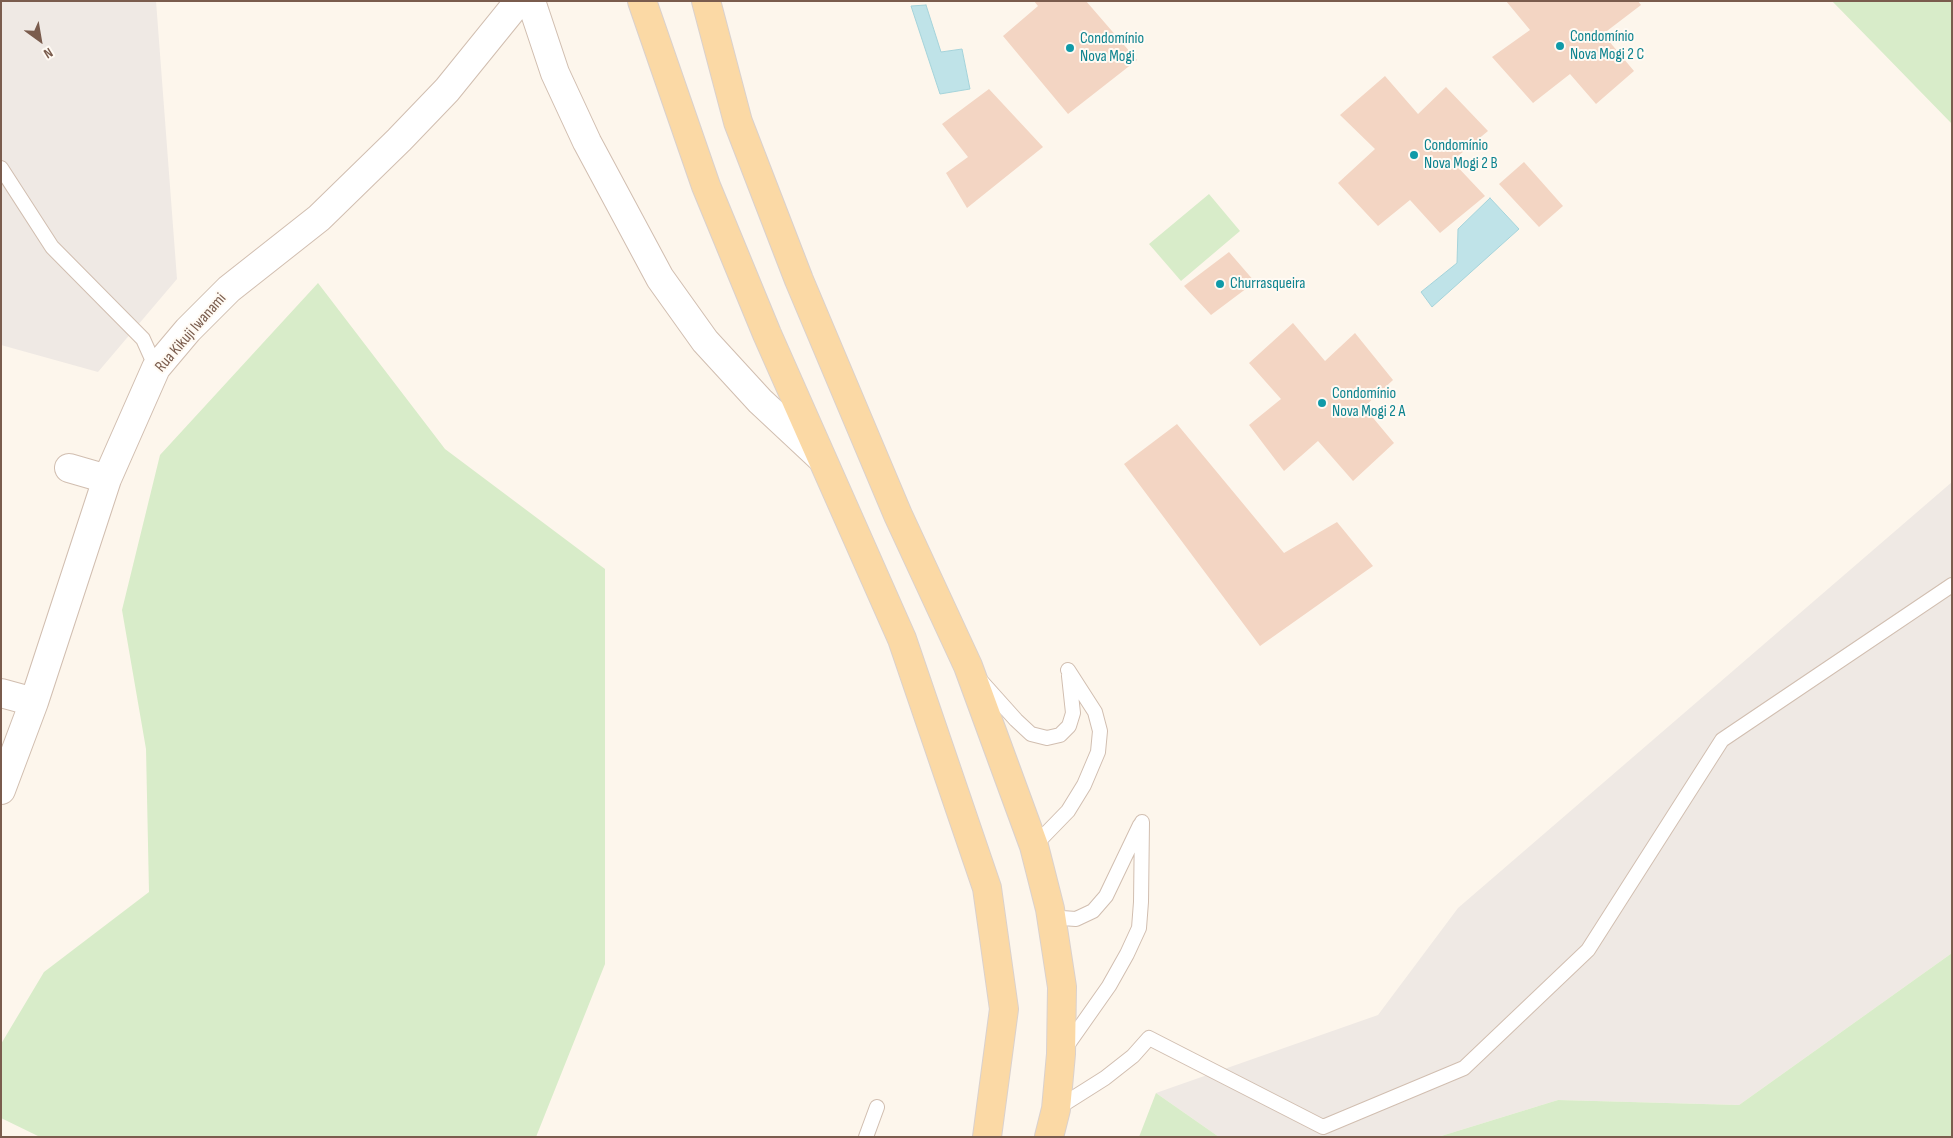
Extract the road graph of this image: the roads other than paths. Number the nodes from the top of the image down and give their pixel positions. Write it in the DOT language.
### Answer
graph roads {
  1 [pos="520,1"];
  2 [pos="531,1"];
  3 [pos="642,1"];
  4 [pos="706,1"];
  5 [pos="1,168"];
  6 [pos="156,368"];
  7 [pos="821,458"];
  8 [pos="69,468"];
  9 [pos="107,479"];
  10 [pos="1952,585"];
  11 [pos="968,666"];
  12 [pos="1,693"];
  13 [pos="34,702"];
  14 [pos="1,790"];
  15 [pos="1034,846"];
  16 [pos="1050,909"];
  17 [pos="1061,1054"];
  18 [pos="877,1107"];
  19 [pos="1056,1109"];
  20 [pos="866,1137"];
  21 [pos="986,1137"];
  22 [pos="1050,1137"];
  1 -- 6 [label="street, Rua Kikuji Iwanami"];
  2 -- 7 [label="street"];
  3 -- 7 [label="main road"];
  4 -- 11 [label="main road"];
  5 -- 6 [label="lane"];
  6 -- 9 [label="street, Rua Kikuji Iwanami"];
  7 -- 21 [label="main road"];
  8 -- 9 [label="street"];
  9 -- 13 [label="street, Rua Kikuji Iwanami"];
  10 -- 19 [label="lane"];
  11 -- 15 [label="main road"];
  11 -- 15 [label="lane"];
  12 -- 13 [label="street"];
  13 -- 14 [label="street, Rua Kikuji Iwanami"];
  15 -- 16 [label="main road"];
  16 -- 17 [label="main road"];
  16 -- 17 [label="lane"];
  17 -- 19 [label="main road"];
  18 -- 20 [label="lane"];
  19 -- 22 [label="main road"];
}
